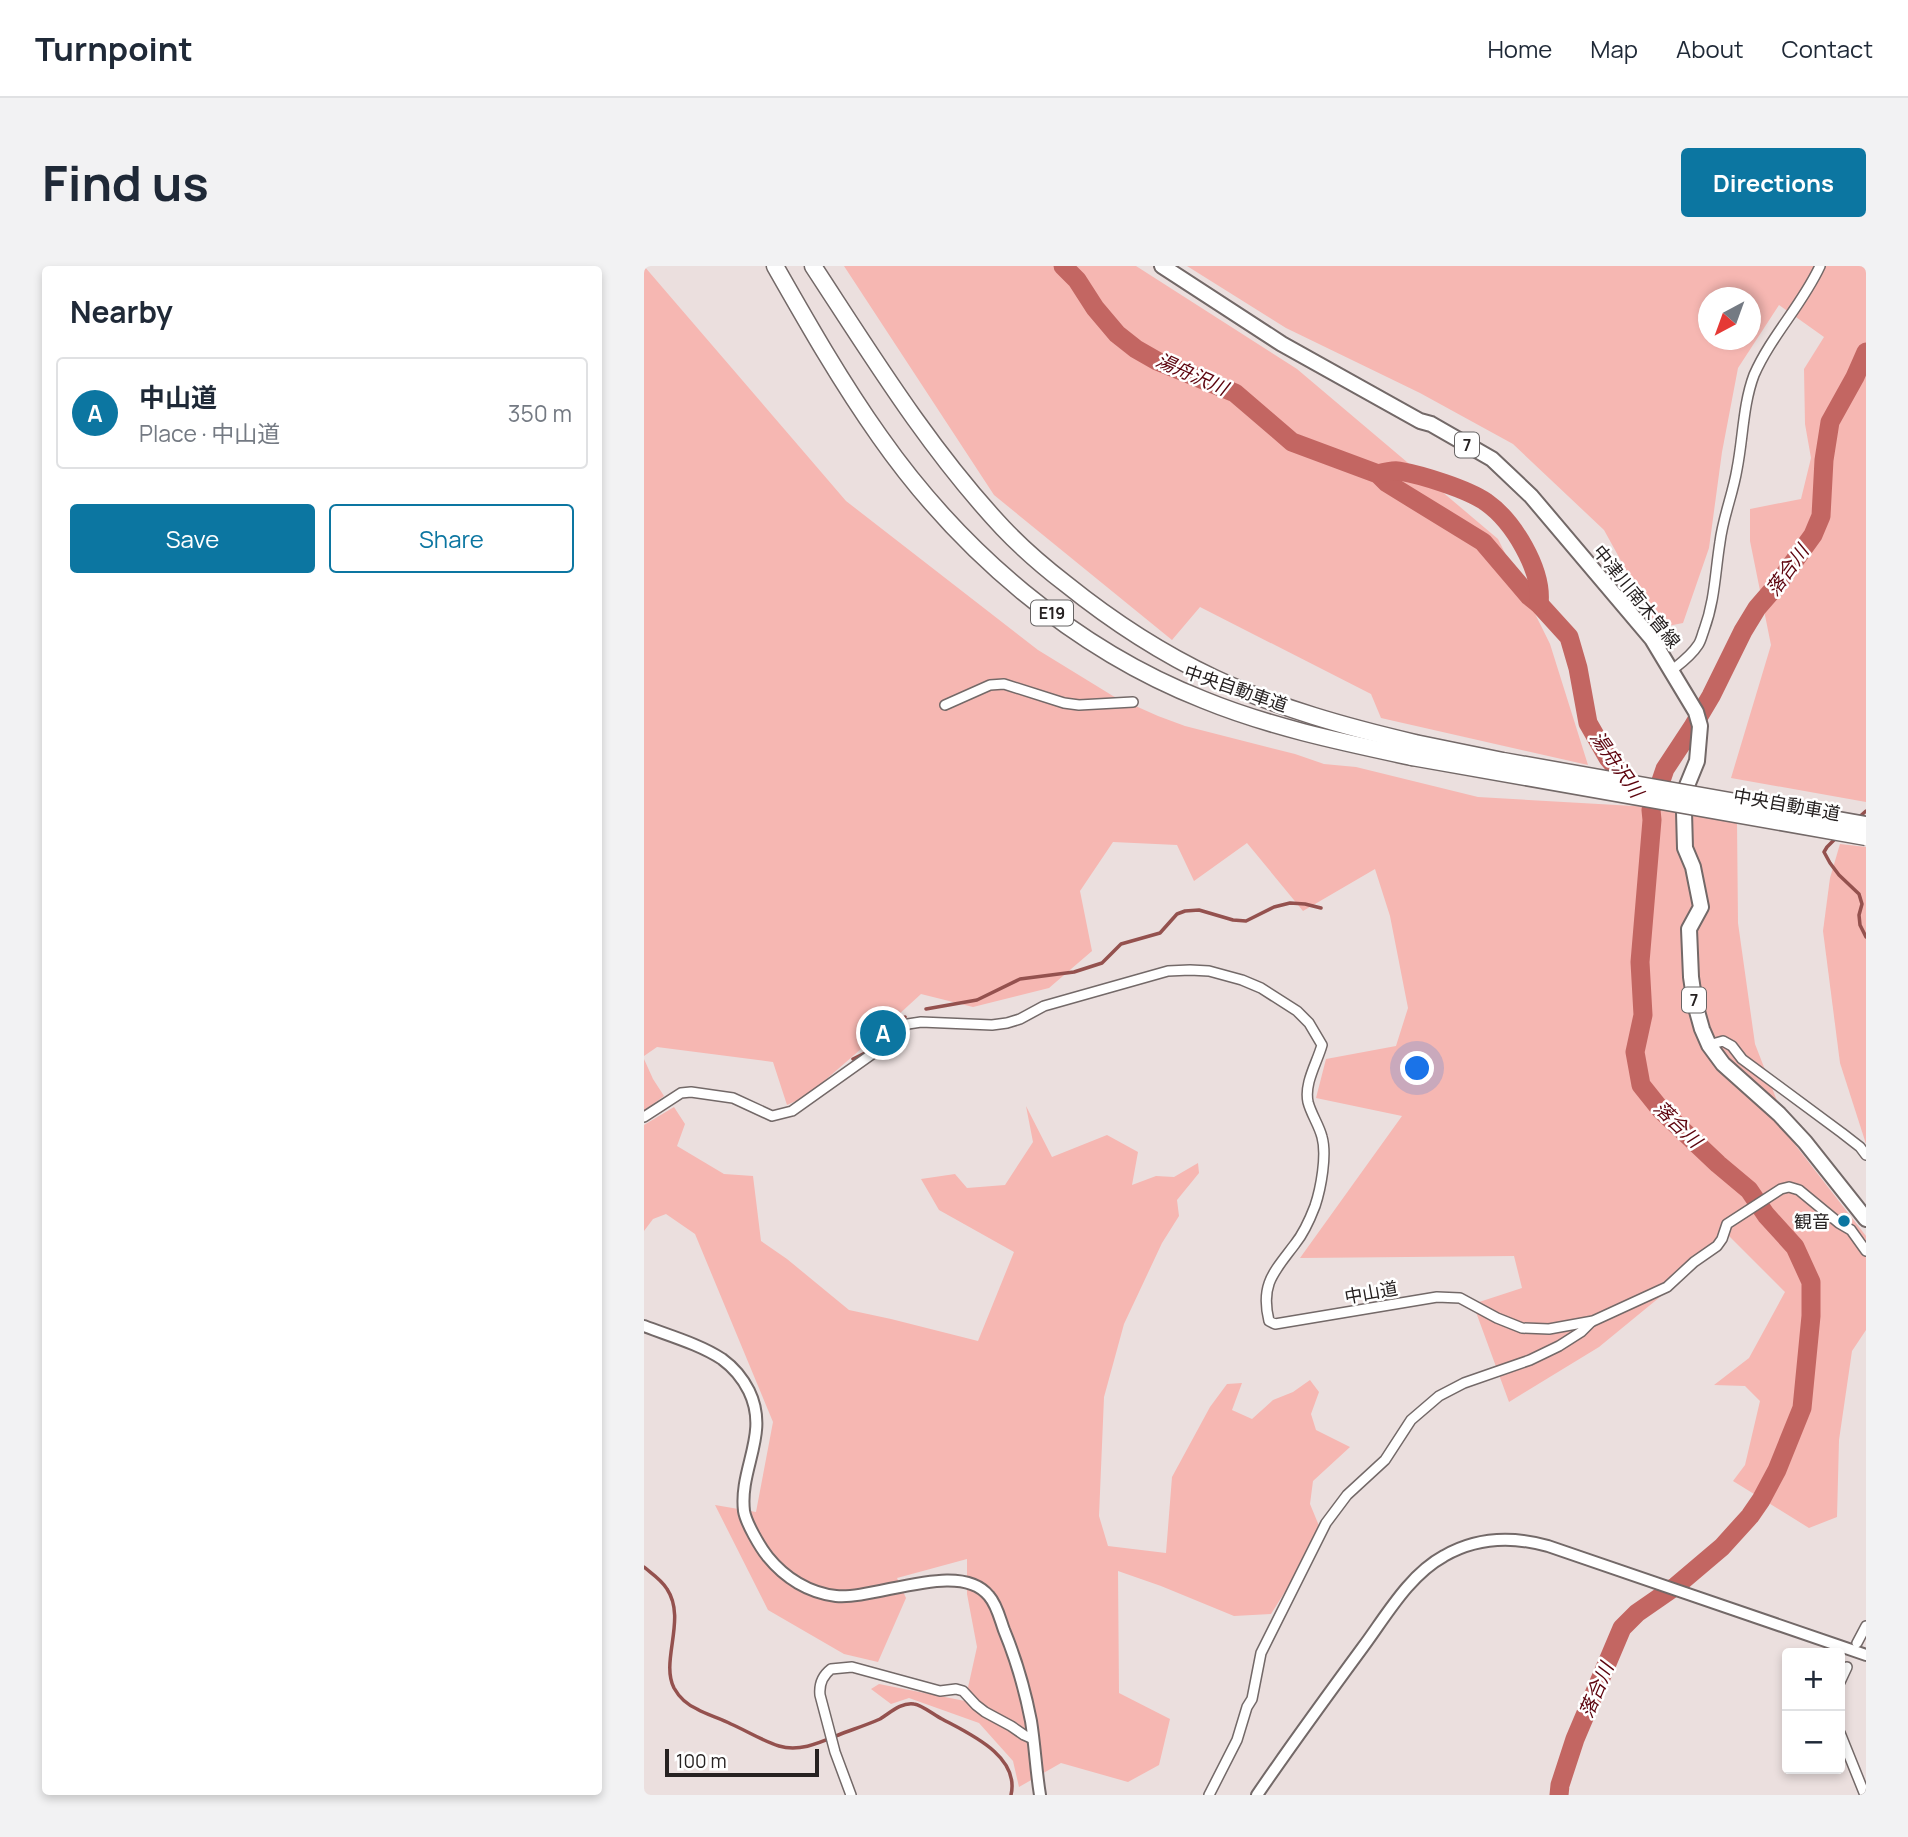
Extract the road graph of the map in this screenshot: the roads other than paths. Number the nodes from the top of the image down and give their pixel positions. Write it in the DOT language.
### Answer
graph roads {
  1 [pos="775,266"];
  2 [pos="813,266"];
  3 [pos="1162,266"];
  4 [pos="1820,266"];
  5 [pos="1671,671"];
  6 [pos="1133,702"];
  7 [pos="945,705"];
  8 [pos="1414,750"];
  9 [pos="1866,825"];
  10 [pos="1866,837"];
  11 [pos="1709,1045"];
  12 [pos="644,1117"];
  13 [pos="1866,1155"];
  14 [pos="1866,1219"];
  15 [pos="1866,1251"];
  16 [pos="1593,1321"];
  17 [pos="644,1326"];
  18 [pos="1866,1626"];
  19 [pos="1857,1643"];
  20 [pos="1866,1655"];
  21 [pos="1847,1667"];
  22 [pos="1845,1671"];
  23 [pos="1033,1738"];
  24 [pos="1845,1745"];
  25 [pos="851,1795"];
  26 [pos="1040,1795"];
  27 [pos="1209,1795"];
  28 [pos="1257,1795"];
  29 [pos="1865,1795"];
  1 -- 8 [label="highway, 中央自動車道 / E19"];
  2 -- 8 [label="highway, 中央自動車道 / E19"];
  3 -- 5 [label="main road, 中津川南木曽線 / 7"];
  4 -- 5 [label="street"];
  5 -- 11 [label="main road, 中津川南木曽線 / 7"];
  6 -- 7 [label="street"];
  8 -- 9 [label="highway, 中央自動車道 / E19, bridge"];
  8 -- 10 [label="highway, 中央自動車道 / E19, bridge"];
  11 -- 13 [label="street"];
  11 -- 14 [label="main road, 中津川南木曽線 / 7"];
  12 -- 16 [label="street, 中山道"];
  15 -- 16 [label="street, 中山道"];
  16 -- 27 [label="street"];
  17 -- 23 [label="street"];
  18 -- 19 [label="street"];
  20 -- 28 [label="street"];
  21 -- 22 [label="street"];
  23 -- 25 [label="street"];
  23 -- 26 [label="street"];
  24 -- 29 [label="street"];
}
